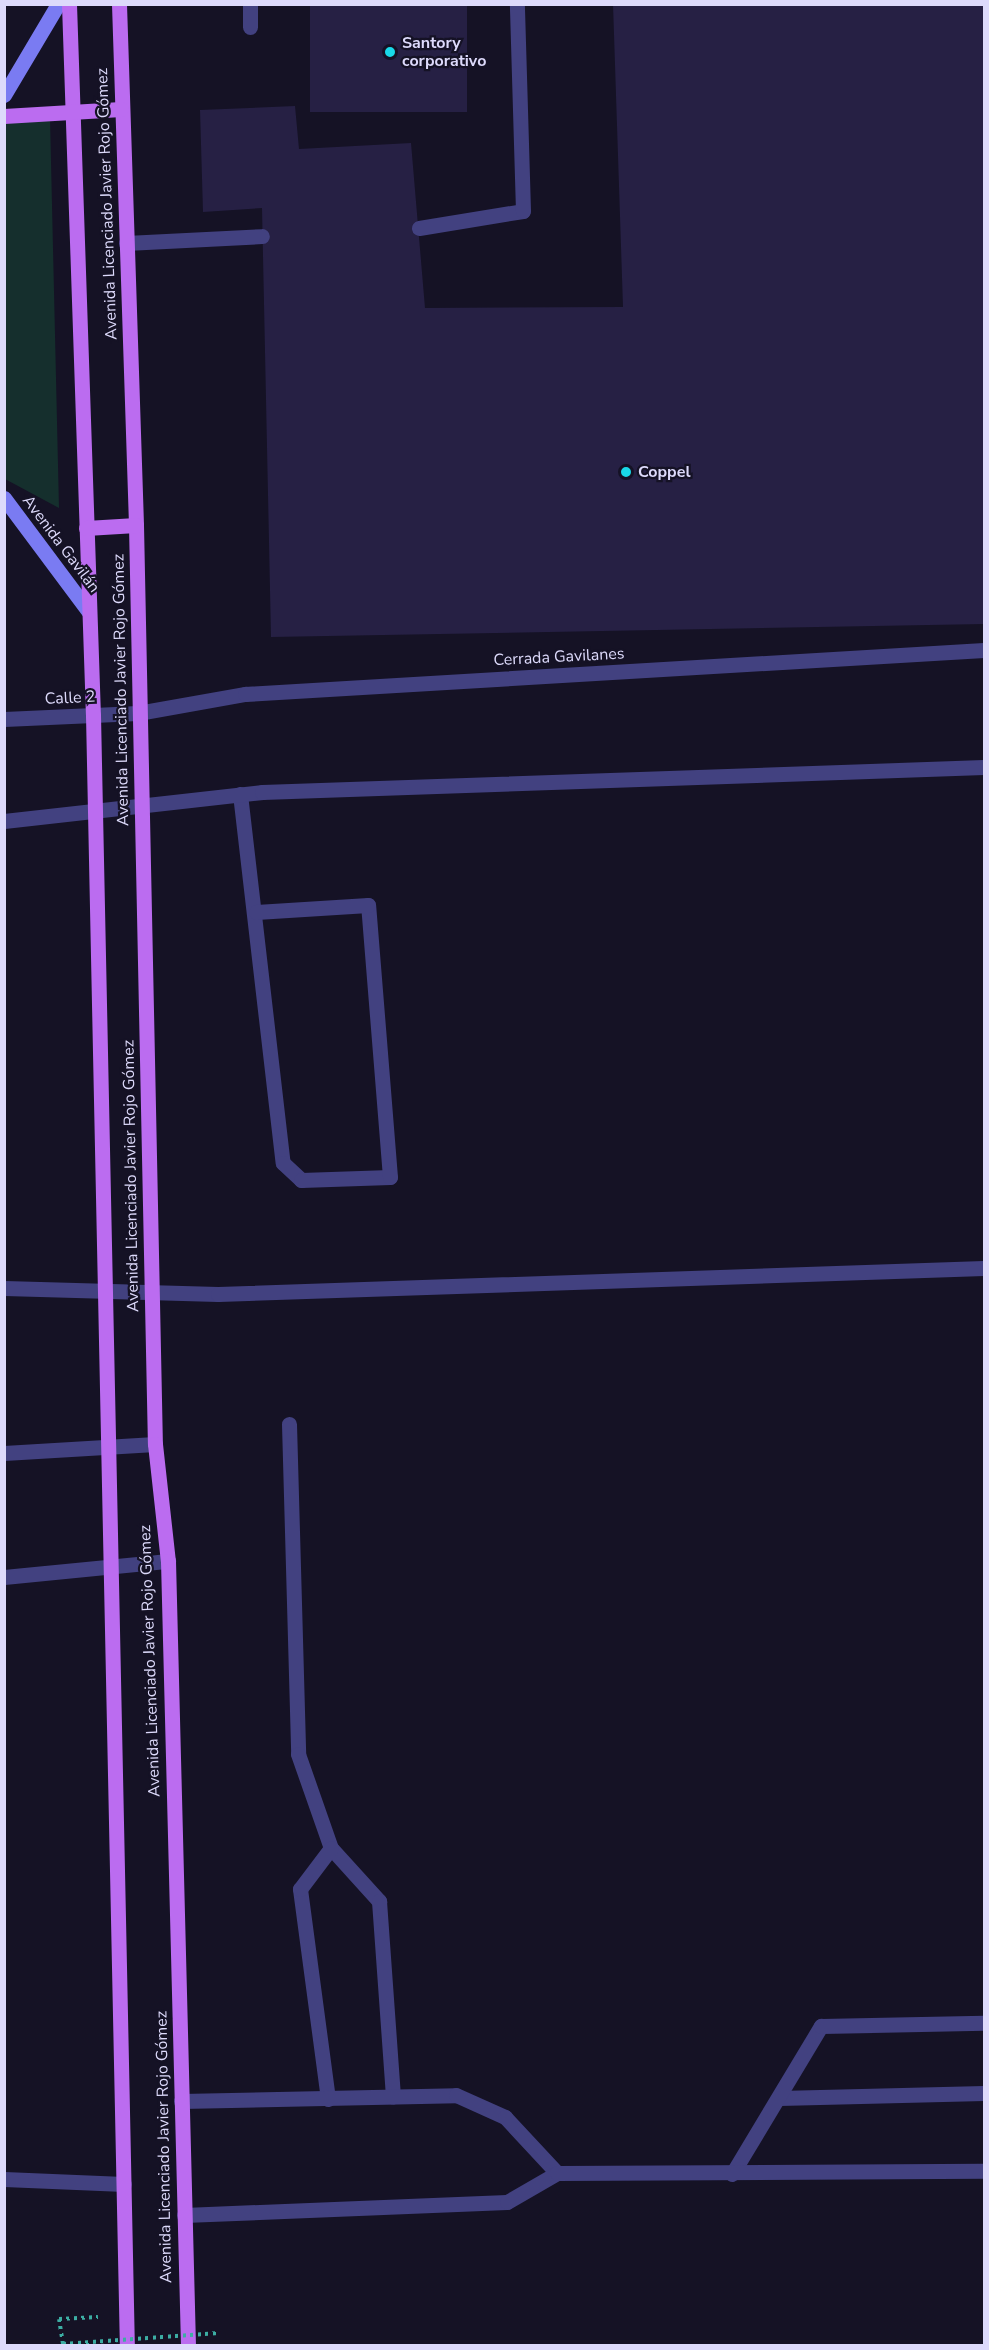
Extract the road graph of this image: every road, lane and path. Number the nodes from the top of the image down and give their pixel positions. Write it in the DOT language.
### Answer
graph roads {
  1 [pos="58,4"];
  2 [pos="69,4"];
  3 [pos="118,4"];
  4 [pos="250,4"];
  5 [pos="517,4"];
  6 [pos="250,27"];
  7 [pos="4,95"];
  8 [pos="121,109"];
  9 [pos="72,114"];
  10 [pos="4,116"];
  11 [pos="419,228"];
  12 [pos="262,237"];
  13 [pos="126,243"];
  14 [pos="4,498"];
  15 [pos="136,525"];
  16 [pos="87,528"];
  17 [pos="89,612"];
  18 [pos="984,650"];
  19 [pos="138,713"];
  20 [pos="93,715"];
  21 [pos="4,719"];
  22 [pos="984,767"];
  23 [pos="240,794"];
  24 [pos="141,805"];
  25 [pos="95,809"];
  26 [pos="4,821"];
  27 [pos="256,912"];
  28 [pos="984,1268"];
  29 [pos="4,1288"];
  30 [pos="104,1292"];
  31 [pos="151,1292"];
  32 [pos="289,1424"];
  33 [pos="155,1444"];
  34 [pos="107,1445"];
  35 [pos="4,1453"];
  36 [pos="168,1561"];
  37 [pos="109,1565"];
  38 [pos="4,1577"];
  39 [pos="332,1848"];
  40 [pos="984,2023"];
  41 [pos="984,2093"];
  42 [pos="393,2097"];
  43 [pos="779,2098"];
  44 [pos="328,2099"];
  45 [pos="181,2101"];
  46 [pos="984,2171"];
  47 [pos="557,2173"];
  48 [pos="732,2174"];
  49 [pos="4,2179"];
  50 [pos="124,2184"];
  51 [pos="184,2215"];
  52 [pos="127,2317"];
  53 [pos="219,2333"];
  54 [pos="127,2346"];
  55 [pos="188,2346"];
  1 -- 7 [label="main road"];
  2 -- 9 [label="main road, Avenida Licenciado Javier Rojo Gómez"];
  3 -- 8 [label="main road, Avenida Licenciado Javier Rojo Gómez"];
  4 -- 6 [label="street"];
  5 -- 11 [label="street"];
  8 -- 9 [label="main road"];
  8 -- 13 [label="main road, Avenida Licenciado Javier Rojo Gómez"];
  9 -- 10 [label="main road"];
  9 -- 16 [label="main road, Avenida Licenciado Javier Rojo Gómez"];
  12 -- 13 [label="street"];
  13 -- 15 [label="main road, Avenida Licenciado Javier Rojo Gómez"];
  14 -- 17 [label="main road, Avenida Gavilán"];
  15 -- 16 [label="main road"];
  15 -- 19 [label="main road, Avenida Licenciado Javier Rojo Gómez"];
  16 -- 17 [label="main road, Avenida Licenciado Javier Rojo Gómez"];
  17 -- 20 [label="main road, Avenida Licenciado Javier Rojo Gómez"];
  18 -- 19 [label="street, Cerrada Gavilanes"];
  19 -- 20 [label="street, Calle 2"];
  19 -- 24 [label="main road, Avenida Licenciado Javier Rojo Gómez"];
  20 -- 21 [label="street, Calle 2"];
  20 -- 25 [label="main road, Avenida Licenciado Javier Rojo Gómez"];
  22 -- 23 [label="street"];
  23 -- 24 [label="street"];
  23 -- 27 [label="street"];
  24 -- 25 [label="street"];
  24 -- 31 [label="main road, Avenida Licenciado Javier Rojo Gómez"];
  25 -- 26 [label="street"];
  25 -- 30 [label="main road, Avenida Licenciado Javier Rojo Gómez"];
  27 -- 27 [label="street"];
  28 -- 31 [label="street"];
  29 -- 30 [label="street"];
  30 -- 31 [label="street"];
  30 -- 34 [label="main road, Avenida Licenciado Javier Rojo Gómez"];
  31 -- 33 [label="main road, Avenida Licenciado Javier Rojo Gómez"];
  32 -- 39 [label="street"];
  33 -- 34 [label="street"];
  33 -- 36 [label="main road, Avenida Licenciado Javier Rojo Gómez"];
  34 -- 35 [label="street"];
  34 -- 37 [label="main road, Avenida Licenciado Javier Rojo Gómez"];
  36 -- 37 [label="street"];
  36 -- 45 [label="main road, Avenida Licenciado Javier Rojo Gómez"];
  37 -- 38 [label="street"];
  37 -- 50 [label="main road, Avenida Licenciado Javier Rojo Gómez"];
  39 -- 42 [label="street"];
  39 -- 44 [label="street"];
  40 -- 43 [label="street"];
  41 -- 43 [label="street"];
  42 -- 44 [label="street"];
  42 -- 47 [label="street"];
  43 -- 48 [label="street"];
  44 -- 45 [label="street"];
  45 -- 51 [label="main road, Avenida Licenciado Javier Rojo Gómez"];
  46 -- 48 [label="street"];
  47 -- 48 [label="street"];
  47 -- 51 [label="street"];
  49 -- 50 [label="street"];
  50 -- 52 [label="main road, Avenida Licenciado Javier Rojo Gómez"];
  51 -- 55 [label="main road, Avenida Licenciado Javier Rojo Gómez"];
  52 -- 53 [label="path, bridge"];
  52 -- 54 [label="main road, Avenida Licenciado Javier Rojo Gómez"];
}
